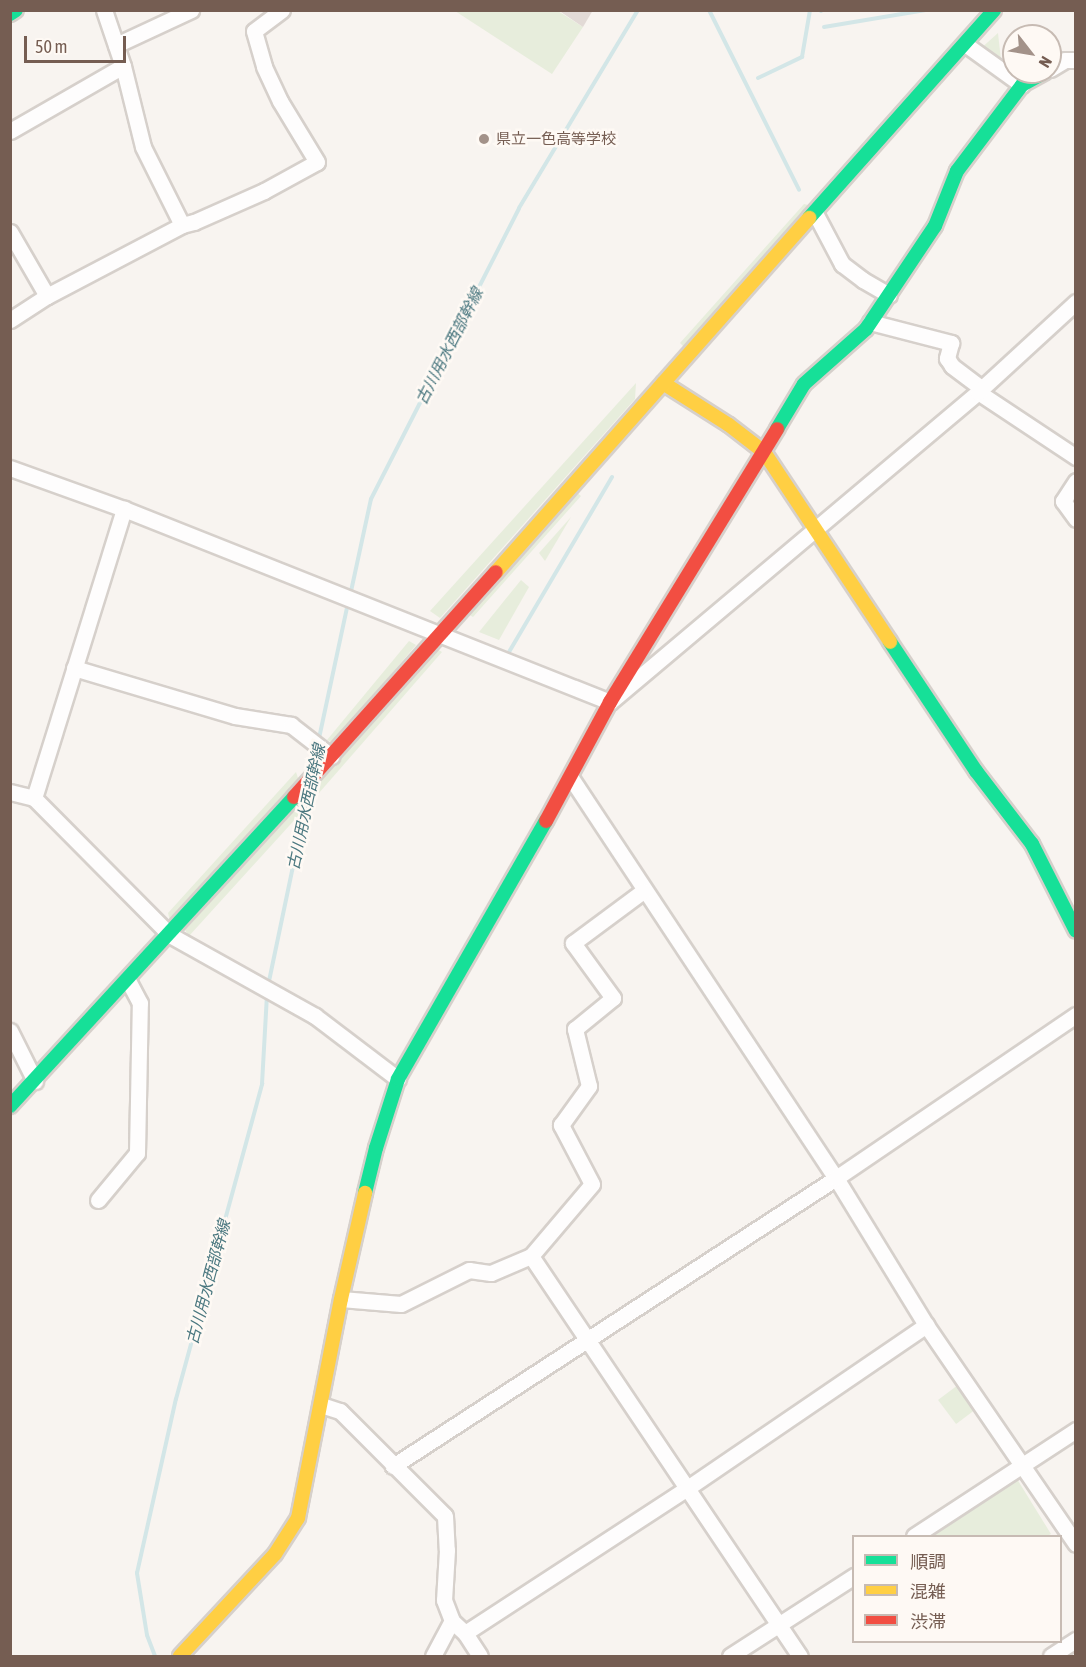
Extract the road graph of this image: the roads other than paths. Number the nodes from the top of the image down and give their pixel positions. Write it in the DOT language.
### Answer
graph roads {
  1 [pos="16,10"];
  2 [pos="104,10"];
  3 [pos="191,10"];
  4 [pos="282,10"];
  5 [pos="992,12"];
  6 [pos="10,14"];
  7 [pos="965,44"];
  8 [pos="116,45"];
  9 [pos="123,66"];
  10 [pos="1026,84"];
  11 [pos="1023,86"];
  12 [pos="10,131"];
  13 [pos="815,213"];
  14 [pos="182,225"];
  15 [pos="10,232"];
  16 [pos="889,295"];
  17 [pos="47,296"];
  18 [pos="1076,302"];
  19 [pos="10,320"];
  20 [pos="870,322"];
  21 [pos="663,383"];
  22 [pos="980,390"];
  23 [pos="764,452"];
  24 [pos="1076,457"];
  25 [pos="10,468"];
  26 [pos="1076,481"];
  27 [pos="124,509"];
  28 [pos="1076,519"];
  29 [pos="817,529"];
  30 [pos="441,634"];
  31 [pos="74,668"];
  32 [pos="610,702"];
  33 [pos="331,756"];
  34 [pos="571,778"];
  35 [pos="10,792"];
  36 [pos="34,798"];
  37 [pos="644,891"];
  38 [pos="1076,931"];
  39 [pos="170,934"];
  40 [pos="128,980"];
  41 [pos="1076,1015"];
  42 [pos="10,1031"];
  43 [pos="398,1079"];
  44 [pos="35,1081"];
  45 [pos="10,1106"];
  46 [pos="836,1178"];
  47 [pos="98,1200"];
  48 [pos="531,1256"];
  49 [pos="341,1299"];
  50 [pos="926,1325"];
  51 [pos="588,1339"];
  52 [pos="321,1405"];
  53 [pos="1076,1430"];
  54 [pos="1023,1465"];
  55 [pos="393,1466"];
  56 [pos="686,1489"];
  57 [pos="916,1535"];
  58 [pos="1076,1544"];
  59 [pos="852,1577"];
  60 [pos="452,1621"];
  61 [pos="779,1624"];
  62 [pos="465,1634"];
  63 [pos="1076,1640"];
  64 [pos="180,1656"];
  65 [pos="433,1656"];
  66 [pos="480,1656"];
  67 [pos="730,1656"];
  68 [pos="800,1656"];
  69 [pos="1051,1656"];
  1 -- 6 [label="street"];
  2 -- 8 [label="street"];
  3 -- 8 [label="street"];
  4 -- 14 [label="street"];
  5 -- 7 [label="street"];
  7 -- 11 [label="street"];
  7 -- 13 [label="street"];
  8 -- 9 [label="street"];
  9 -- 12 [label="street"];
  9 -- 14 [label="street"];
  10 -- 11 [label="street"];
  11 -- 16 [label="street"];
  13 -- 16 [label="street"];
  13 -- 21 [label="street"];
  14 -- 17 [label="street"];
  15 -- 17 [label="street"];
  16 -- 20 [label="street"];
  17 -- 19 [label="street"];
  18 -- 22 [label="street"];
  20 -- 22 [label="street"];
  20 -- 23 [label="street"];
  21 -- 23 [label="street"];
  21 -- 30 [label="street"];
  22 -- 24 [label="street"];
  22 -- 29 [label="street"];
  23 -- 29 [label="street"];
  23 -- 32 [label="street"];
  25 -- 27 [label="street"];
  26 -- 28 [label="street"];
  27 -- 30 [label="street"];
  27 -- 31 [label="street"];
  29 -- 32 [label="street"];
  29 -- 38 [label="street"];
  30 -- 32 [label="street"];
  30 -- 33 [label="street"];
  31 -- 33 [label="street"];
  31 -- 36 [label="street"];
  32 -- 34 [label="street"];
  33 -- 39 [label="street"];
  34 -- 37 [label="street"];
  34 -- 43 [label="street"];
  35 -- 36 [label="street"];
  36 -- 39 [label="street"];
  37 -- 46 [label="street"];
  37 -- 48 [label="street"];
  39 -- 40 [label="street"];
  39 -- 43 [label="street"];
  40 -- 44 [label="street"];
  40 -- 47 [label="street"];
  41 -- 46 [label="street"];
  42 -- 44 [label="street"];
  43 -- 49 [label="street"];
  44 -- 45 [label="street"];
  46 -- 50 [label="street"];
  46 -- 51 [label="street"];
  48 -- 49 [label="street"];
  48 -- 51 [label="street"];
  49 -- 52 [label="street"];
  50 -- 54 [label="street"];
  50 -- 56 [label="street"];
  51 -- 55 [label="street"];
  51 -- 56 [label="street"];
  52 -- 55 [label="street"];
  52 -- 64 [label="street"];
  53 -- 54 [label="street"];
  54 -- 57 [label="street"];
  54 -- 58 [label="street"];
  55 -- 60 [label="street"];
  56 -- 61 [label="street"];
  56 -- 62 [label="street"];
  59 -- 61 [label="street"];
  60 -- 62 [label="street"];
  60 -- 65 [label="street"];
  61 -- 67 [label="street"];
  61 -- 68 [label="street"];
  62 -- 66 [label="street"];
  63 -- 69 [label="street"];
}
